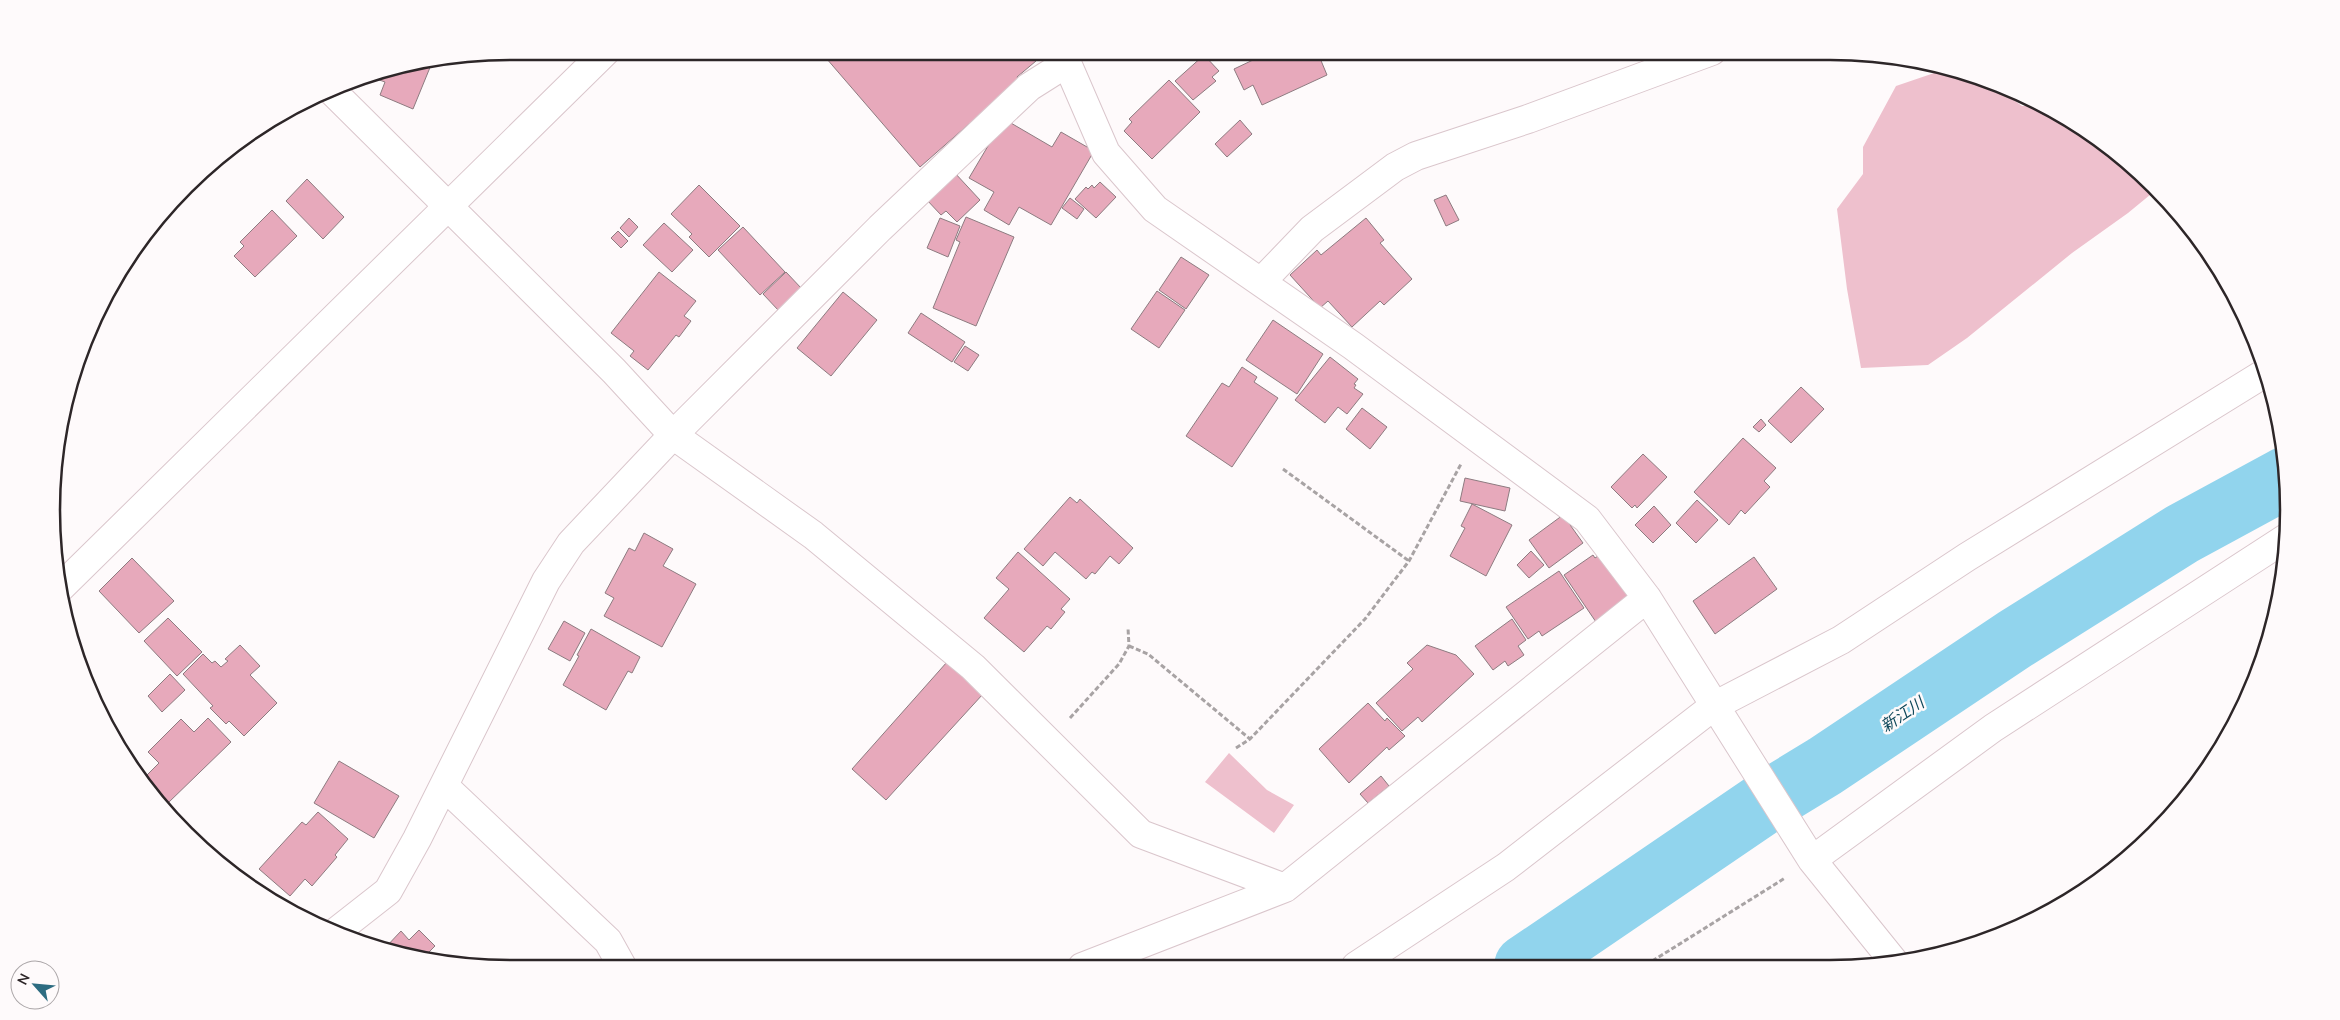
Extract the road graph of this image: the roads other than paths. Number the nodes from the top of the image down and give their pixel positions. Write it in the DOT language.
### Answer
graph roads {
  1 [pos="597,60"];
  2 [pos="1062,60"];
  3 [pos="1067,60"];
  4 [pos="1688,60"];
  5 [pos="336,95"];
  6 [pos="448,207"];
  7 [pos="1261,282"];
  8 [pos="2260,376"];
  9 [pos="673,435"];
  10 [pos="2279,543"];
  11 [pos="66,582"];
  12 [pos="1647,598"];
  13 [pos="1717,711"];
  14 [pos="444,786"];
  15 [pos="1807,852"];
  16 [pos="1285,888"];
  17 [pos="342,928"];
  18 [pos="1889,956"];
  19 [pos="619,960"];
  20 [pos="1100,960"];
  21 [pos="1365,960"];
  1 -- 6 [label="street"];
  2 -- 9 [label="street"];
  3 -- 7 [label="street"];
  4 -- 7 [label="street"];
  5 -- 6 [label="street"];
  6 -- 9 [label="street"];
  6 -- 11 [label="street"];
  7 -- 12 [label="street"];
  8 -- 13 [label="street"];
  9 -- 14 [label="street"];
  9 -- 16 [label="street"];
  10 -- 15 [label="street"];
  12 -- 13 [label="street"];
  12 -- 16 [label="street"];
  13 -- 15 [label="street"];
  13 -- 21 [label="street"];
  14 -- 17 [label="street"];
  14 -- 19 [label="street"];
  15 -- 18 [label="street"];
  16 -- 20 [label="street"];
}
